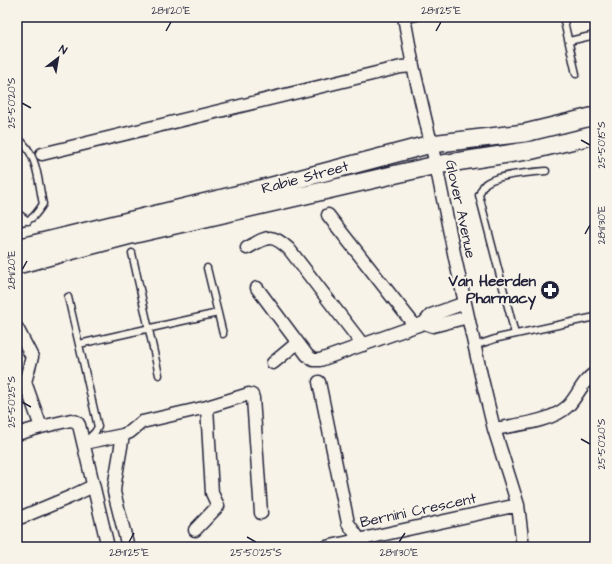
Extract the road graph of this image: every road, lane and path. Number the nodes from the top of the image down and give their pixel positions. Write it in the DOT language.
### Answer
graph roads {
  1 [pos="417,17"];
  2 [pos="563,17"];
  3 [pos="405,18"];
  4 [pos="595,35"];
  5 [pos="569,41"];
  6 [pos="413,66"];
  7 [pos="576,74"];
  8 [pos="595,116"];
  9 [pos="590,137"];
  10 [pos="17,138"];
  11 [pos="431,144"];
  12 [pos="42,154"];
  13 [pos="436,165"];
  14 [pos="546,171"];
  15 [pos="17,213"];
  16 [pos="328,215"];
  17 [pos="28,221"];
  18 [pos="17,223"];
  19 [pos="17,248"];
  20 [pos="247,248"];
  21 [pos="132,253"];
  22 [pos="17,265"];
  23 [pos="208,268"];
  24 [pos="257,288"];
  25 [pos="68,297"];
  26 [pos="465,304"];
  27 [pos="218,313"];
  28 [pos="468,317"];
  29 [pos="595,317"];
  30 [pos="420,324"];
  31 [pos="149,327"];
  32 [pos="17,328"];
  33 [pos="223,334"];
  34 [pos="515,334"];
  35 [pos="297,343"];
  36 [pos="79,344"];
  37 [pos="363,345"];
  38 [pos="474,346"];
  39 [pos="273,363"];
  40 [pos="595,373"];
  41 [pos="159,376"];
  42 [pos="319,382"];
  43 [pos="208,407"];
  44 [pos="41,427"];
  45 [pos="494,429"];
  46 [pos="17,434"];
  47 [pos="123,435"];
  48 [pos="84,443"];
  49 [pos="93,486"];
  50 [pos="518,505"];
  51 [pos="261,513"];
  52 [pos="17,515"];
  53 [pos="195,530"];
  54 [pos="359,539"];
  55 [pos="108,547"];
  56 [pos="128,547"];
  57 [pos="326,547"];
  58 [pos="523,547"];
  1 -- 3 [label="lane"];
  2 -- 5 [label="lane"];
  3 -- 6 [label="street, Glover Avenue"];
  4 -- 5 [label="lane"];
  5 -- 7 [label="lane"];
  6 -- 11 [label="street, Glover Avenue"];
  6 -- 12 [label="street"];
  8 -- 11 [label="main road, Rabie Street"];
  9 -- 13 [label="main road, Rabie Street"];
  10 -- 17 [label="lane"];
  11 -- 13 [label="street, Glover Avenue"];
  11 -- 19 [label="main road, Rabie Street"];
  13 -- 22 [label="main road, Rabie Street"];
  13 -- 26 [label="street, Glover Avenue"];
  14 -- 34 [label="lane"];
  15 -- 17 [label="lane"];
  16 -- 30 [label="street"];
  17 -- 18 [label="lane"];
  20 -- 37 [label="street"];
  21 -- 31 [label="lane"];
  23 -- 27 [label="lane"];
  24 -- 35 [label="street"];
  25 -- 36 [label="lane"];
  26 -- 28 [label="street, Glover Avenue"];
  26 -- 30 [label="street"];
  27 -- 31 [label="lane"];
  27 -- 33 [label="lane"];
  28 -- 30 [label="street"];
  28 -- 38 [label="street, Glover Avenue"];
  29 -- 34 [label="lane"];
  30 -- 37 [label="street"];
  31 -- 36 [label="lane"];
  31 -- 41 [label="lane"];
  32 -- 44 [label="street"];
  34 -- 38 [label="lane"];
  35 -- 37 [label="street"];
  35 -- 39 [label="street"];
  36 -- 48 [label="lane"];
  38 -- 45 [label="street, Glover Avenue"];
  40 -- 45 [label="street"];
  42 -- 54 [label="street"];
  43 -- 47 [label="street"];
  43 -- 51 [label="street"];
  43 -- 53 [label="street"];
  44 -- 46 [label="street"];
  44 -- 48 [label="street"];
  45 -- 50 [label="street, Glover Avenue"];
  47 -- 48 [label="street"];
  47 -- 56 [label="street"];
  48 -- 49 [label="street"];
  49 -- 52 [label="street"];
  49 -- 55 [label="street"];
  50 -- 54 [label="street, Bernini Crescent"];
  50 -- 58 [label="street, Glover Avenue"];
  54 -- 57 [label="street, Bernini Crescent"];
}
